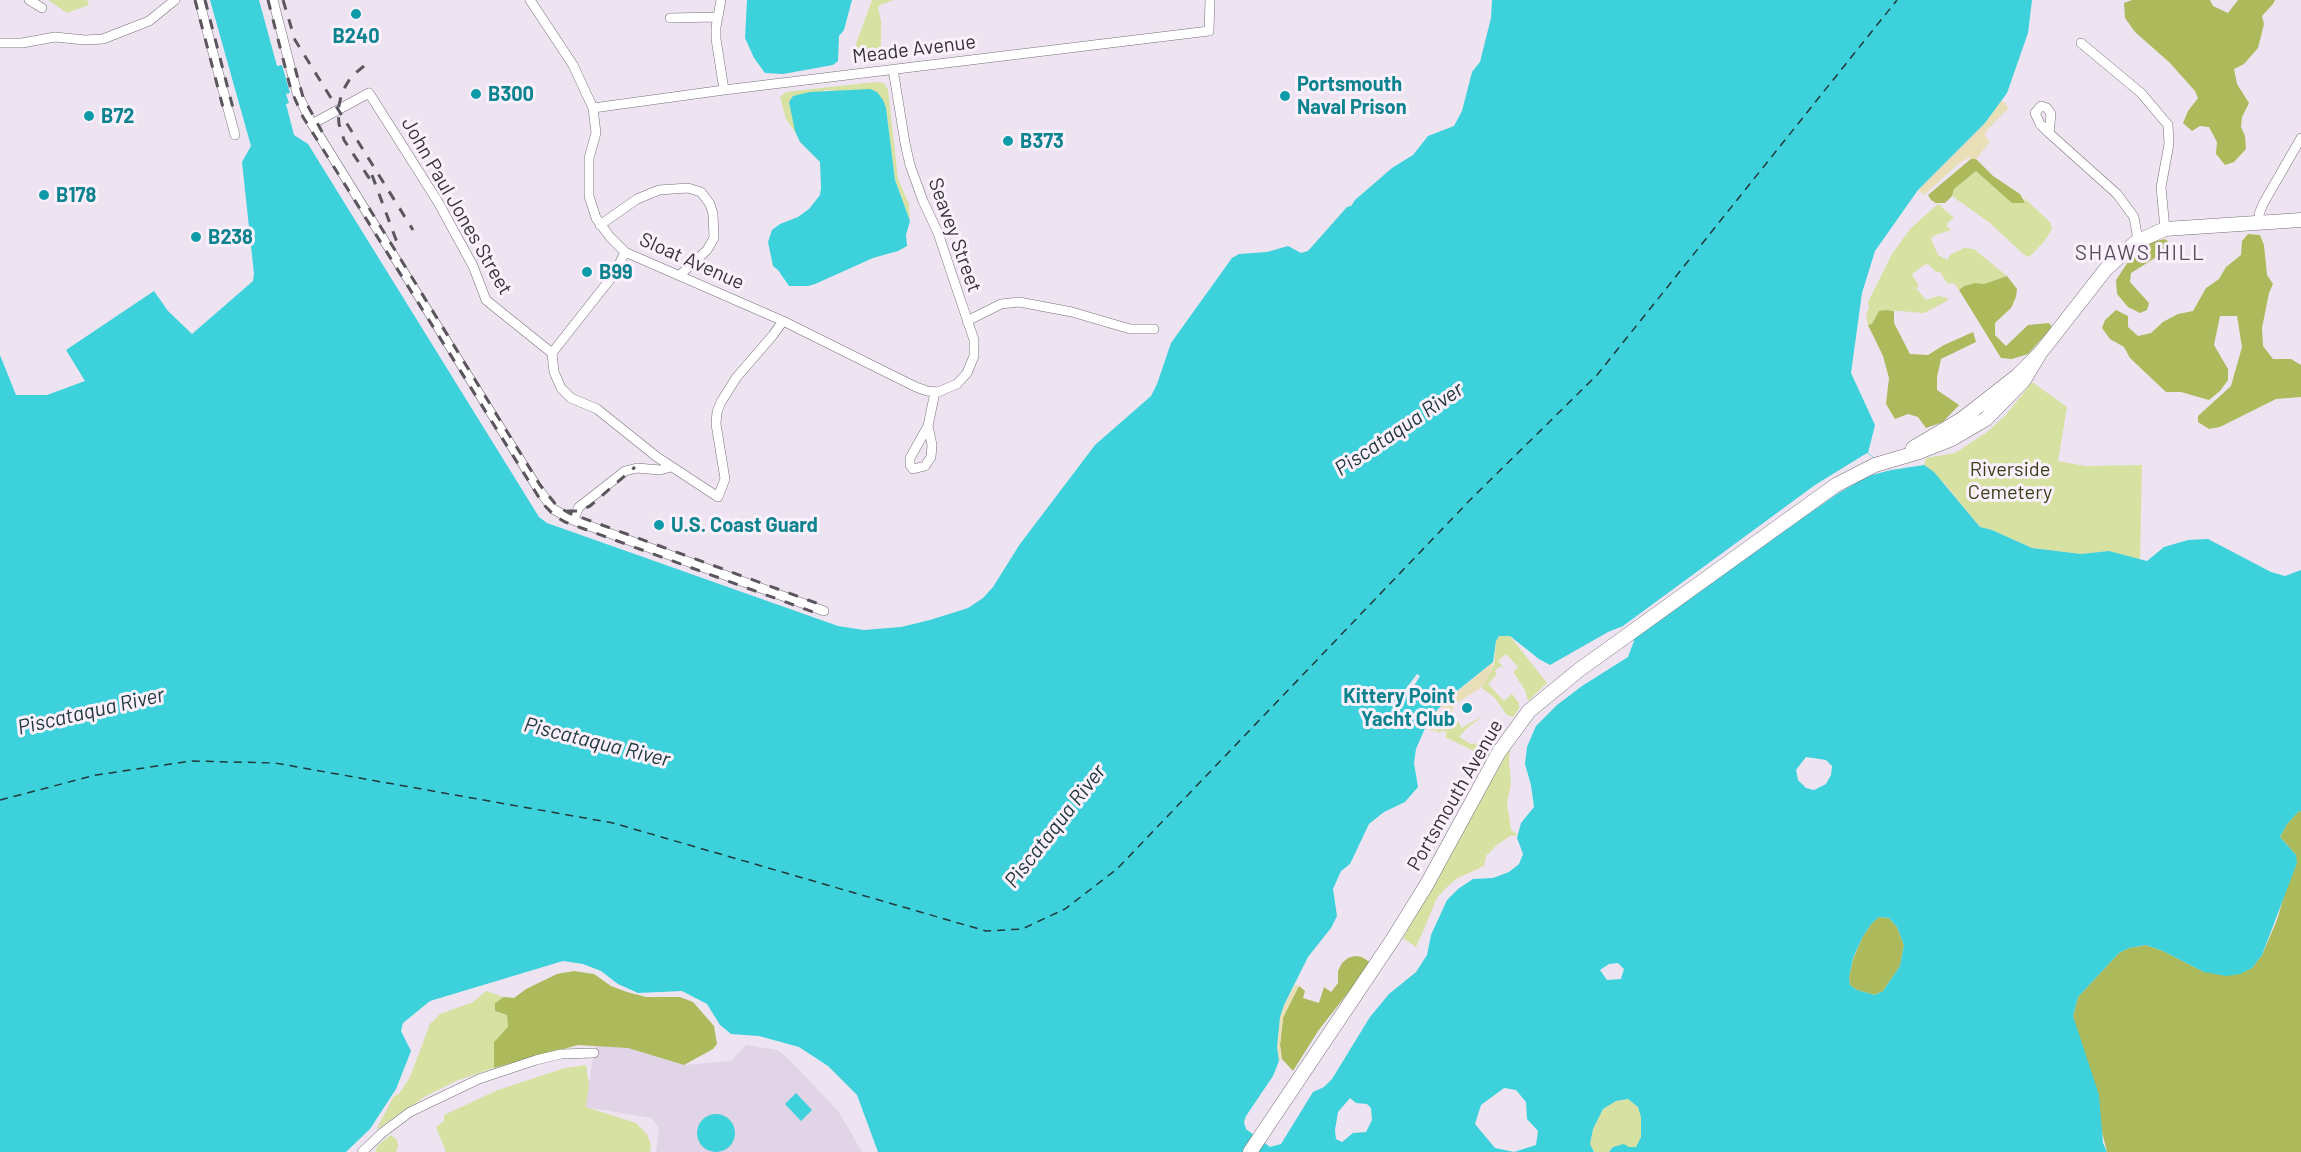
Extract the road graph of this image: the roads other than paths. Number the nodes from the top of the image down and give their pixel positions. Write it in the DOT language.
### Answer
graph roads {
  1 [pos="29,0"];
  2 [pos="175,0"];
  3 [pos="199,0"];
  4 [pos="273,0"];
  5 [pos="530,0"];
  6 [pos="721,0"];
  7 [pos="1210,0"];
  8 [pos="42,8"];
  9 [pos="717,17"];
  10 [pos="669,18"];
  11 [pos="2081,42"];
  12 [pos="0,43"];
  13 [pos="893,69"];
  14 [pos="724,90"];
  15 [pos="593,108"];
  16 [pos="312,124"];
  17 [pos="2049,133"];
  18 [pos="234,135"];
  19 [pos="2301,138"];
  20 [pos="2301,220"];
  21 [pos="2260,223"];
  22 [pos="600,225"];
  23 [pos="2165,230"];
  24 [pos="2138,240"];
  25 [pos="626,252"];
  26 [pos="680,275"];
  27 [pos="783,321"];
  28 [pos="967,321"];
  29 [pos="1154,329"];
  30 [pos="552,353"];
  31 [pos="934,392"];
  32 [pos="928,426"];
  33 [pos="671,467"];
  34 [pos="573,520"];
  35 [pos="824,611"];
  36 [pos="594,1053"];
  37 [pos="362,1152"];
  38 [pos="1250,1152"];
  1 -- 8 [label="street"];
  2 -- 12 [label="street"];
  3 -- 18 [label="street"];
  4 -- 16 [label="street"];
  5 -- 15 [label="street, Sloat Avenue"];
  6 -- 9 [label="street"];
  7 -- 13 [label="street, Meade Avenue"];
  9 -- 10 [label="street"];
  9 -- 14 [label="street"];
  11 -- 23 [label="street"];
  13 -- 14 [label="street, Meade Avenue"];
  13 -- 28 [label="street, Seavey Street"];
  14 -- 15 [label="street, Meade Avenue"];
  15 -- 22 [label="street, Sloat Avenue"];
  16 -- 30 [label="street, John Paul Jones Street"];
  16 -- 34 [label="street"];
  17 -- 24 [label="street"];
  19 -- 21 [label="street"];
  20 -- 21 [label="main road, Portsmouth Avenue"];
  21 -- 23 [label="main road, Portsmouth Avenue"];
  22 -- 25 [label="street, Sloat Avenue"];
  22 -- 26 [label="street"];
  23 -- 24 [label="main road, Portsmouth Avenue"];
  24 -- 38 [label="main road, Portsmouth Avenue"];
  25 -- 26 [label="street, Sloat Avenue"];
  25 -- 30 [label="street"];
  26 -- 27 [label="street, Sloat Avenue"];
  27 -- 31 [label="street, Sloat Avenue"];
  27 -- 33 [label="street"];
  28 -- 29 [label="street"];
  28 -- 31 [label="street, Seavey Street"];
  30 -- 33 [label="street"];
  31 -- 32 [label="street"];
  33 -- 34 [label="street"];
  34 -- 35 [label="street"];
  36 -- 37 [label="street"];
}
